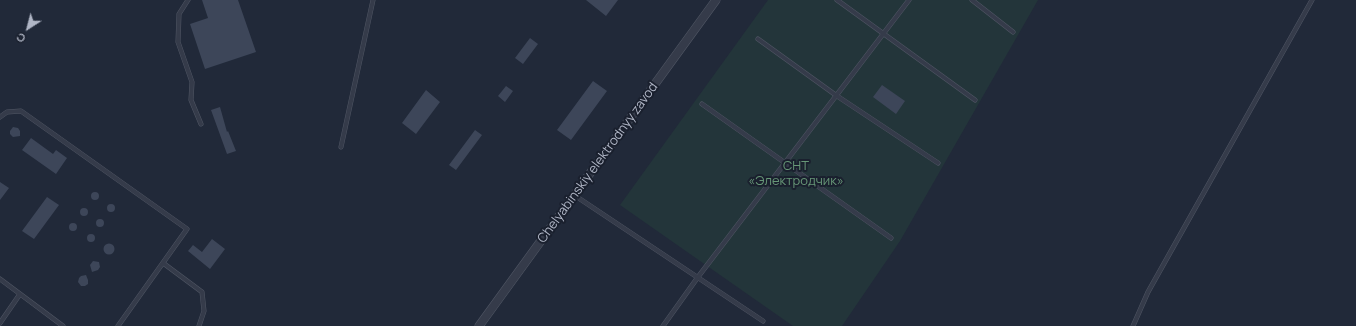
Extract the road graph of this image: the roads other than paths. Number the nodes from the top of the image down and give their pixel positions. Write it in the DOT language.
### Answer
graph roads {
  1 [pos="188,0"];
  2 [pos="373,0"];
  3 [pos="716,0"];
  4 [pos="837,0"];
  5 [pos="909,0"];
  6 [pos="972,0"];
  7 [pos="1312,0"];
  8 [pos="1013,32"];
  9 [pos="883,34"];
  10 [pos="758,39"];
  11 [pos="837,96"];
  12 [pos="975,100"];
  13 [pos="702,104"];
  14 [pos="0,117"];
  15 [pos="201,124"];
  16 [pos="341,147"];
  17 [pos="786,163"];
  18 [pos="938,163"];
  19 [pos="574,195"];
  20 [pos="892,238"];
  21 [pos="163,263"];
  22 [pos="698,278"];
  23 [pos="0,279"];
  24 [pos="20,294"];
  25 [pos="763,321"];
  26 [pos="0,323"];
  27 [pos="63,326"];
  28 [pos="118,326"];
  29 [pos="199,326"];
  30 [pos="479,326"];
  31 [pos="662,326"];
  32 [pos="1133,326"];
  1 -- 15 [label="lane"];
  2 -- 16 [label="lane"];
  3 -- 19 [label="street, Chelyabinskiy elektrodnyy zavod"];
  4 -- 9 [label="lane"];
  5 -- 9 [label="lane"];
  6 -- 8 [label="lane"];
  7 -- 32 [label="lane"];
  9 -- 11 [label="lane"];
  9 -- 12 [label="lane"];
  10 -- 11 [label="lane"];
  11 -- 17 [label="lane"];
  11 -- 18 [label="lane"];
  13 -- 17 [label="lane"];
  14 -- 21 [label="lane"];
  17 -- 20 [label="lane"];
  17 -- 22 [label="lane"];
  19 -- 22 [label="lane"];
  19 -- 30 [label="street, Chelyabinskiy elektrodnyy zavod"];
  21 -- 28 [label="lane"];
  21 -- 29 [label="lane"];
  22 -- 25 [label="lane"];
  22 -- 31 [label="lane"];
  23 -- 24 [label="lane"];
  24 -- 26 [label="lane"];
  24 -- 27 [label="lane"];
}
